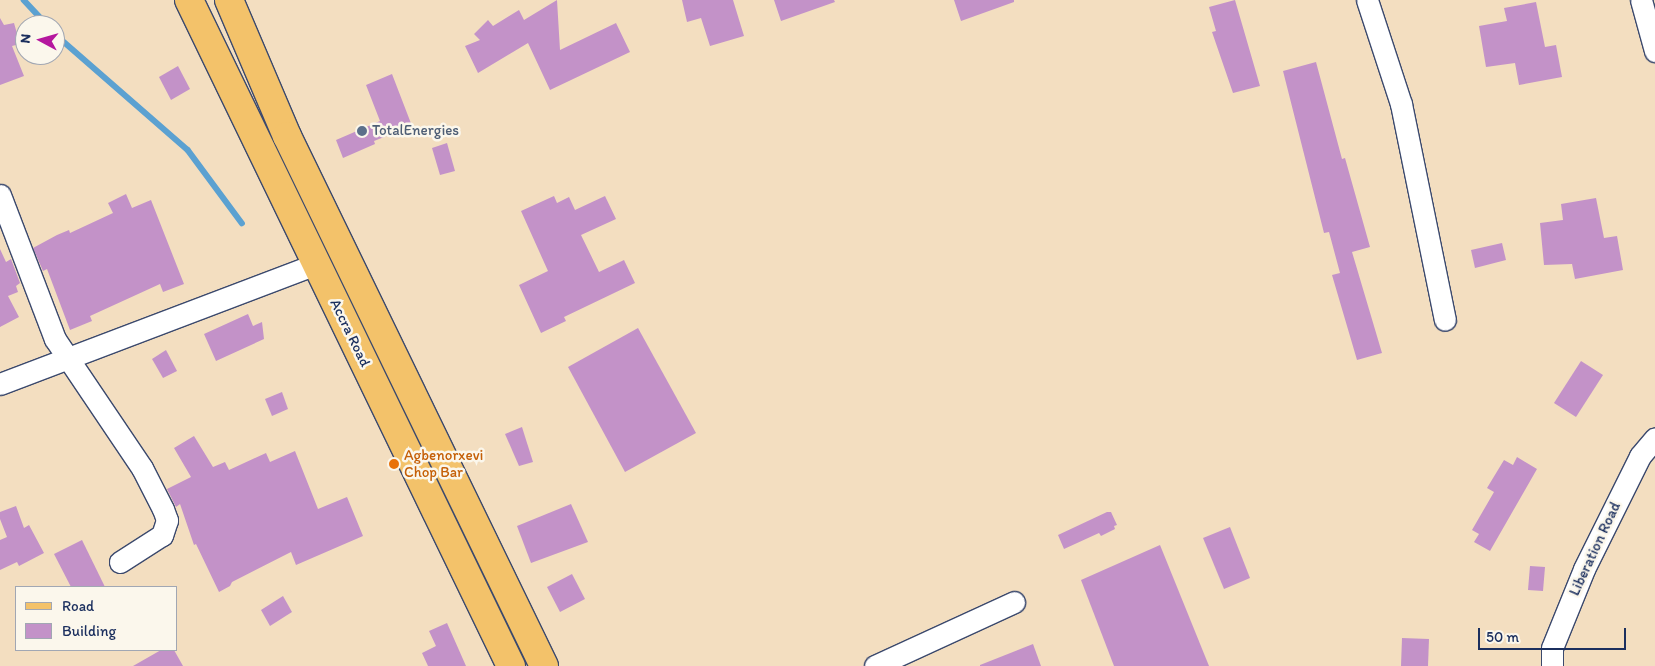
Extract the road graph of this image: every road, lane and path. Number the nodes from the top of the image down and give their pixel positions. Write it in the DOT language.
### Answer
graph roads {
  1 [pos="189,0"];
  2 [pos="229,0"];
  3 [pos="1367,0"];
  4 [pos="1641,0"];
  5 [pos="1654,46"];
  6 [pos="0,195"];
  7 [pos="316,264"];
  8 [pos="1445,320"];
  9 [pos="68,358"];
  10 [pos="0,384"];
  11 [pos="1655,438"];
  12 [pos="120,562"];
  13 [pos="1014,602"];
  14 [pos="511,666"];
  15 [pos="544,666"];
  16 [pos="875,666"];
  17 [pos="1552,666"];
  1 -- 7 [label="main road, Accra Road"];
  2 -- 15 [label="main road, Accra Road"];
  3 -- 8 [label="street"];
  4 -- 5 [label="street"];
  6 -- 9 [label="street"];
  7 -- 9 [label="street"];
  7 -- 14 [label="main road, Accra Road"];
  9 -- 10 [label="street"];
  9 -- 12 [label="street"];
  11 -- 17 [label="street, Liberation Road"];
  13 -- 16 [label="street"];
}
